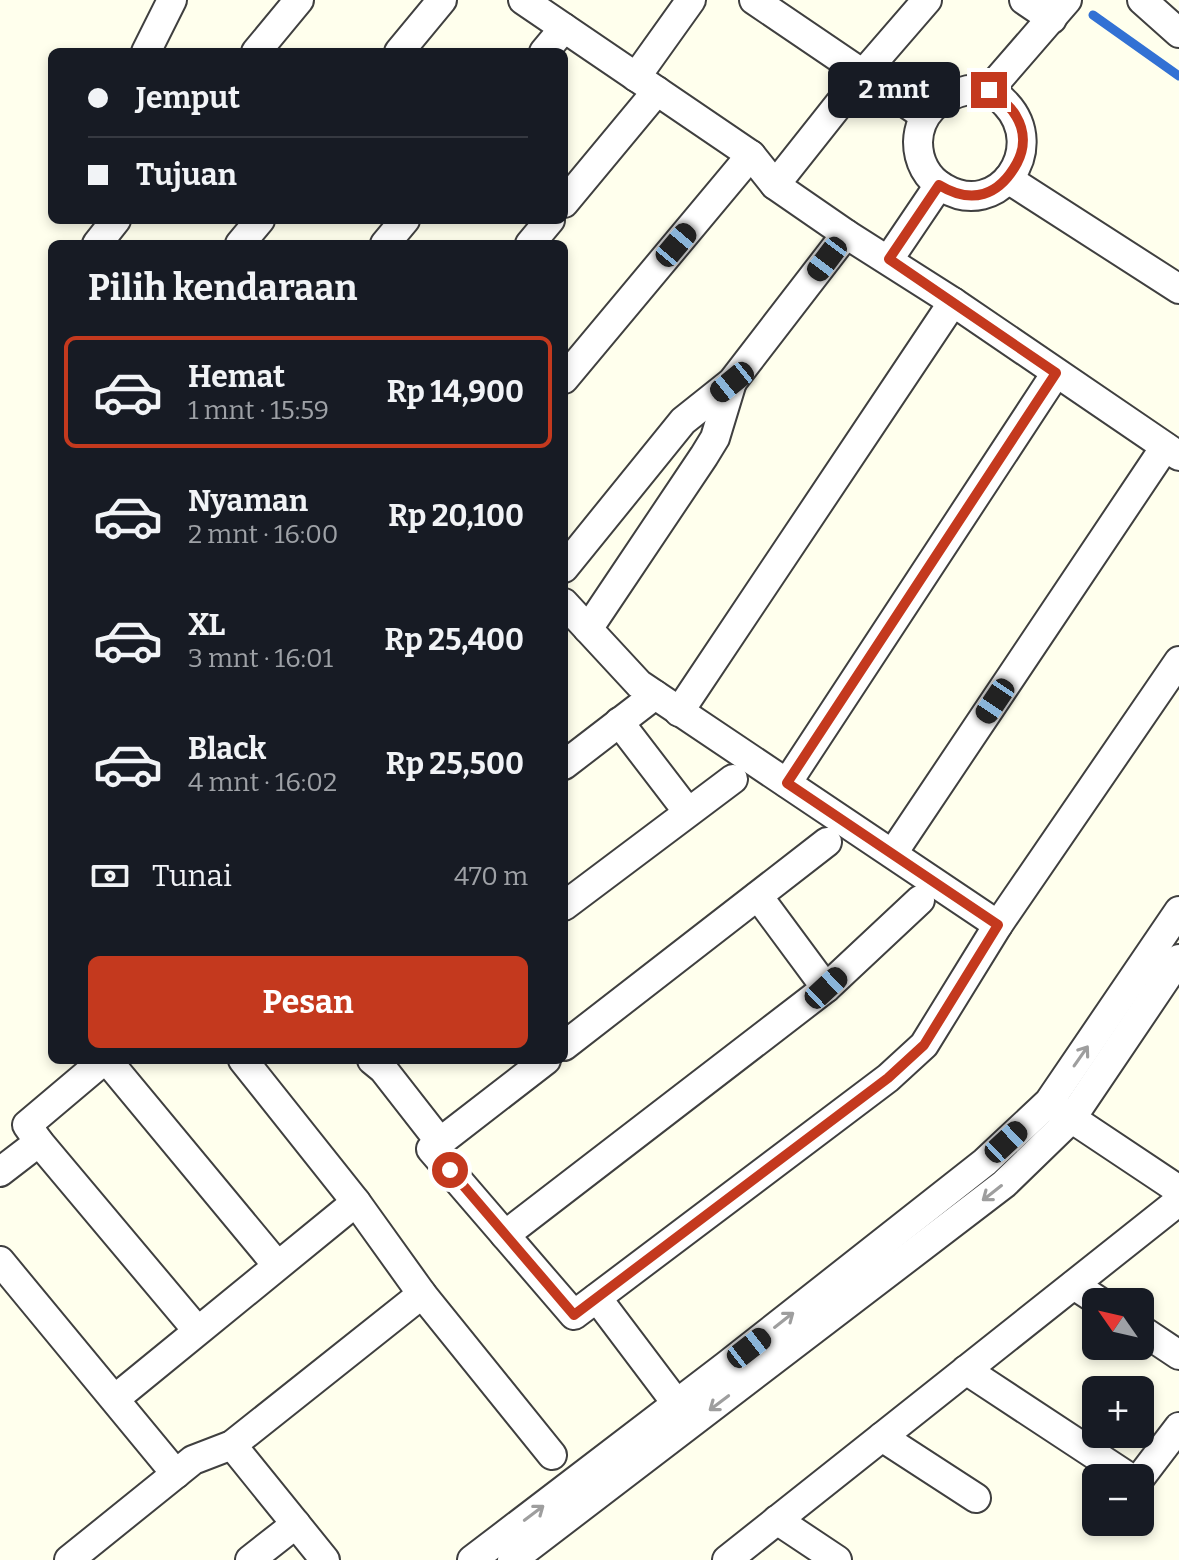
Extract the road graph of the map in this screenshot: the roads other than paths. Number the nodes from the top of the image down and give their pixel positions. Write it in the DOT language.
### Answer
graph roads {
  1 [pos="172,0"];
  2 [pos="299,0"];
  3 [pos="442,0"];
  4 [pos="523,0"];
  5 [pos="691,0"];
  6 [pos="754,0"];
  7 [pos="927,0"];
  8 [pos="1024,0"];
  9 [pos="1142,0"];
  10 [pos="1059,10"];
  11 [pos="564,28"];
  12 [pos="1179,33"];
  13 [pos="148,48"];
  14 [pos="259,48"];
  15 [pos="402,48"];
  16 [pos="547,48"];
  17 [pos="863,74"];
  18 [pos="647,84"];
  19 [pos="989,90"];
  20 [pos="925,116"];
  21 [pos="751,155"];
  22 [pos="1008,179"];
  23 [pos="775,185"];
  24 [pos="939,185"];
  25 [pos="568,197"];
  26 [pos="112,224"];
  27 [pos="257,224"];
  28 [pos="402,224"];
  29 [pos="547,224"];
  30 [pos="846,234"];
  31 [pos="98,240"];
  32 [pos="243,240"];
  33 [pos="388,240"];
  34 [pos="533,240"];
  35 [pos="889,259"];
  36 [pos="1179,289"];
  37 [pos="953,302"];
  38 [pos="1056,373"];
  39 [pos="568,374"];
  40 [pos="732,382"];
  41 [pos="1172,452"];
  42 [pos="568,563"];
  43 [pos="574,620"];
  44 [pos="1177,668"];
  45 [pos="655,695"];
  46 [pos="679,712"];
  47 [pos="619,722"];
  48 [pos="568,762"];
  49 [pos="733,779"];
  50 [pos="787,783"];
  51 [pos="688,812"];
  52 [pos="827,842"];
  53 [pos="893,853"];
  54 [pos="758,896"];
  55 [pos="920,900"];
  56 [pos="568,903"];
  57 [pos="1179,911"];
  58 [pos="998,925"];
  59 [pos="1179,959"];
  60 [pos="826,988"];
  61 [pos="568,1043"];
  62 [pos="100,1064"];
  63 [pos="108,1064"];
  64 [pos="246,1064"];
  65 [pos="377,1064"];
  66 [pos="541,1064"];
  67 [pos="1049,1102"];
  68 [pos="1071,1119"];
  69 [pos="39,1142"];
  70 [pos="440,1142"];
  71 [pos="0,1172"];
  72 [pos="1179,1190"];
  73 [pos="1179,1201"];
  74 [pos="356,1202"];
  75 [pos="505,1235"];
  76 [pos="0,1261"];
  77 [pos="277,1265"];
  78 [pos="1074,1285"];
  79 [pos="1082,1290"];
  80 [pos="422,1294"];
  81 [pos="597,1298"];
  82 [pos="197,1330"];
  83 [pos="1154,1338"];
  84 [pos="1179,1355"];
  85 [pos="966,1370"];
  86 [pos="116,1398"];
  87 [pos="677,1404"];
  88 [pos="1179,1427"];
  89 [pos="882,1437"];
  90 [pos="232,1445"];
  91 [pos="552,1455"];
  92 [pos="1109,1464"];
  93 [pos="1151,1464"];
  94 [pos="611,1469"];
  95 [pos="176,1474"];
  96 [pos="976,1498"];
  97 [pos="777,1520"];
  98 [pos="296,1524"];
  99 [pos="69,1560"];
  100 [pos="250,1560"];
  101 [pos="325,1560"];
  102 [pos="472,1560"];
  103 [pos="512,1560"];
  104 [pos="727,1560"];
  105 [pos="837,1560"];
  1 -- 13 [label="street"];
  2 -- 14 [label="street"];
  3 -- 15 [label="street"];
  4 -- 11 [label="street"];
  5 -- 18 [label="street"];
  6 -- 17 [label="street"];
  7 -- 17 [label="street"];
  8 -- 10 [label="street"];
  9 -- 12 [label="street"];
  10 -- 19 [label="street"];
  11 -- 16 [label="street"];
  11 -- 18 [label="street"];
  17 -- 20 [label="street"];
  17 -- 23 [label="street"];
  18 -- 21 [label="street"];
  18 -- 25 [label="street"];
  19 -- 20 [label="street"];
  19 -- 22 [label="street"];
  20 -- 24 [label="street"];
  21 -- 23 [label="street"];
  21 -- 39 [label="street"];
  22 -- 24 [label="street"];
  22 -- 36 [label="street"];
  23 -- 30 [label="street"];
  24 -- 35 [label="street"];
  26 -- 31 [label="street"];
  27 -- 32 [label="street"];
  28 -- 33 [label="street"];
  29 -- 34 [label="street"];
  30 -- 35 [label="street"];
  30 -- 40 [label="street"];
  35 -- 37 [label="street"];
  37 -- 38 [label="street"];
  37 -- 46 [label="street"];
  38 -- 41 [label="street"];
  38 -- 50 [label="street"];
  40 -- 42 [label="street"];
  40 -- 43 [label="street"];
  41 -- 53 [label="street"];
  43 -- 45 [label="street"];
  44 -- 58 [label="street"];
  45 -- 46 [label="street"];
  45 -- 47 [label="street"];
  46 -- 50 [label="street"];
  47 -- 48 [label="street"];
  47 -- 51 [label="street"];
  49 -- 51 [label="street"];
  50 -- 53 [label="street"];
  51 -- 56 [label="street"];
  52 -- 54 [label="street"];
  53 -- 58 [label="street"];
  54 -- 60 [label="street"];
  54 -- 61 [label="street"];
  55 -- 60 [label="street"];
  67 -- 57 [label="street, one-way"];
  58 -- 81 [label="street"];
  59 -- 68 [label="street"];
  60 -- 75 [label="street"];
  62 -- 69 [label="street"];
  63 -- 77 [label="street"];
  64 -- 74 [label="street"];
  65 -- 70 [label="street"];
  66 -- 70 [label="street"];
  67 -- 68 [label="street"];
  87 -- 67 [label="street, one-way"];
  68 -- 72 [label="street"];
  68 -- 94 [label="street, one-way"];
  69 -- 71 [label="street"];
  69 -- 82 [label="street"];
  70 -- 75 [label="street"];
  73 -- 78 [label="street"];
  74 -- 77 [label="street"];
  74 -- 80 [label="street"];
  75 -- 81 [label="street"];
  76 -- 86 [label="street"];
  77 -- 82 [label="street"];
  78 -- 79 [label="street"];
  78 -- 85 [label="street"];
  80 -- 90 [label="street"];
  80 -- 91 [label="street"];
  81 -- 87 [label="street"];
  82 -- 86 [label="street"];
  83 -- 84 [label="street"];
  85 -- 89 [label="street"];
  85 -- 92 [label="street"];
  86 -- 95 [label="street"];
  87 -- 94 [label="street"];
  88 -- 93 [label="street"];
  89 -- 96 [label="street"];
  89 -- 97 [label="street"];
  90 -- 95 [label="street"];
  90 -- 98 [label="street"];
  102 -- 94 [label="street, one-way"];
  94 -- 103 [label="street"];
  95 -- 99 [label="street"];
  97 -- 104 [label="street"];
  97 -- 105 [label="street"];
  98 -- 100 [label="street"];
  98 -- 101 [label="street"];
}
